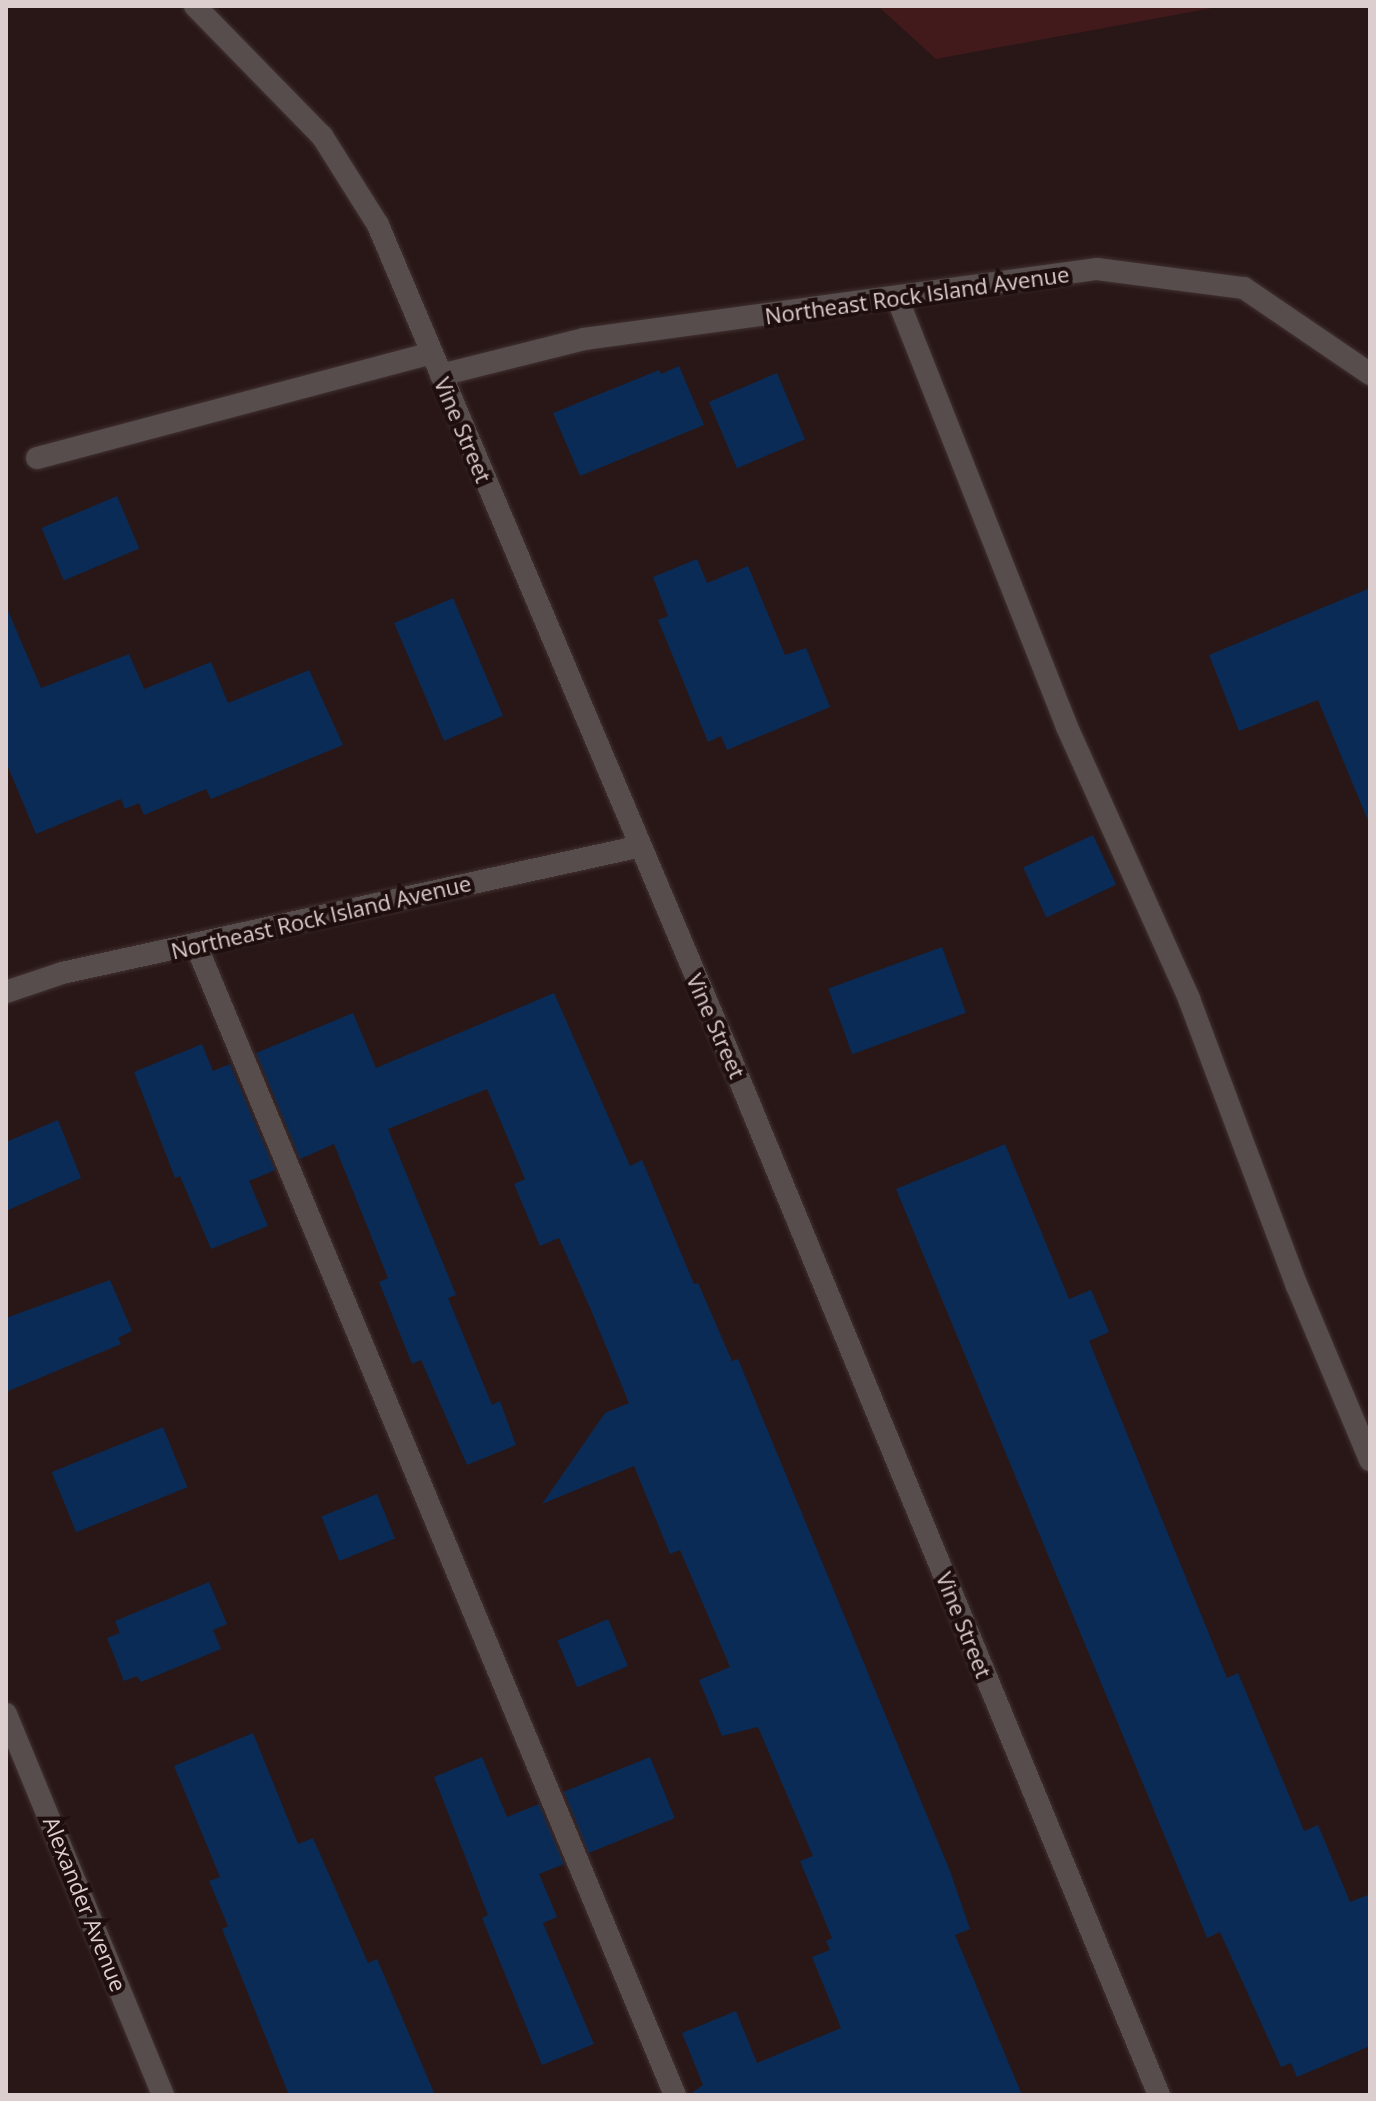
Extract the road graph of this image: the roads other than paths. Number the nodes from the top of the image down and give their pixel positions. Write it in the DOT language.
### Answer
graph roads {
  1 [pos="195,6"];
  2 [pos="898,300"];
  3 [pos="431,353"];
  4 [pos="1370,374"];
  5 [pos="441,375"];
  6 [pos="37,458"];
  7 [pos="637,847"];
  8 [pos="196,945"];
  9 [pos="6,992"];
  10 [pos="1370,1460"];
  11 [pos="6,1714"];
  12 [pos="163,2095"];
  13 [pos="675,2095"];
  14 [pos="1159,2095"];
  1 -- 3 [label="street, Vine Street"];
  2 -- 4 [label="street, Northeast Rock Island Avenue"];
  2 -- 5 [label="street, Northeast Rock Island Avenue"];
  2 -- 10 [label="street"];
  3 -- 5 [label="street, Vine Street"];
  3 -- 6 [label="street"];
  5 -- 7 [label="street, Vine Street"];
  7 -- 8 [label="street, Northeast Rock Island Avenue"];
  7 -- 14 [label="street, Vine Street"];
  8 -- 9 [label="street, Northeast Rock Island Avenue"];
  8 -- 13 [label="street"];
  11 -- 12 [label="street, Alexander Avenue"];
}
